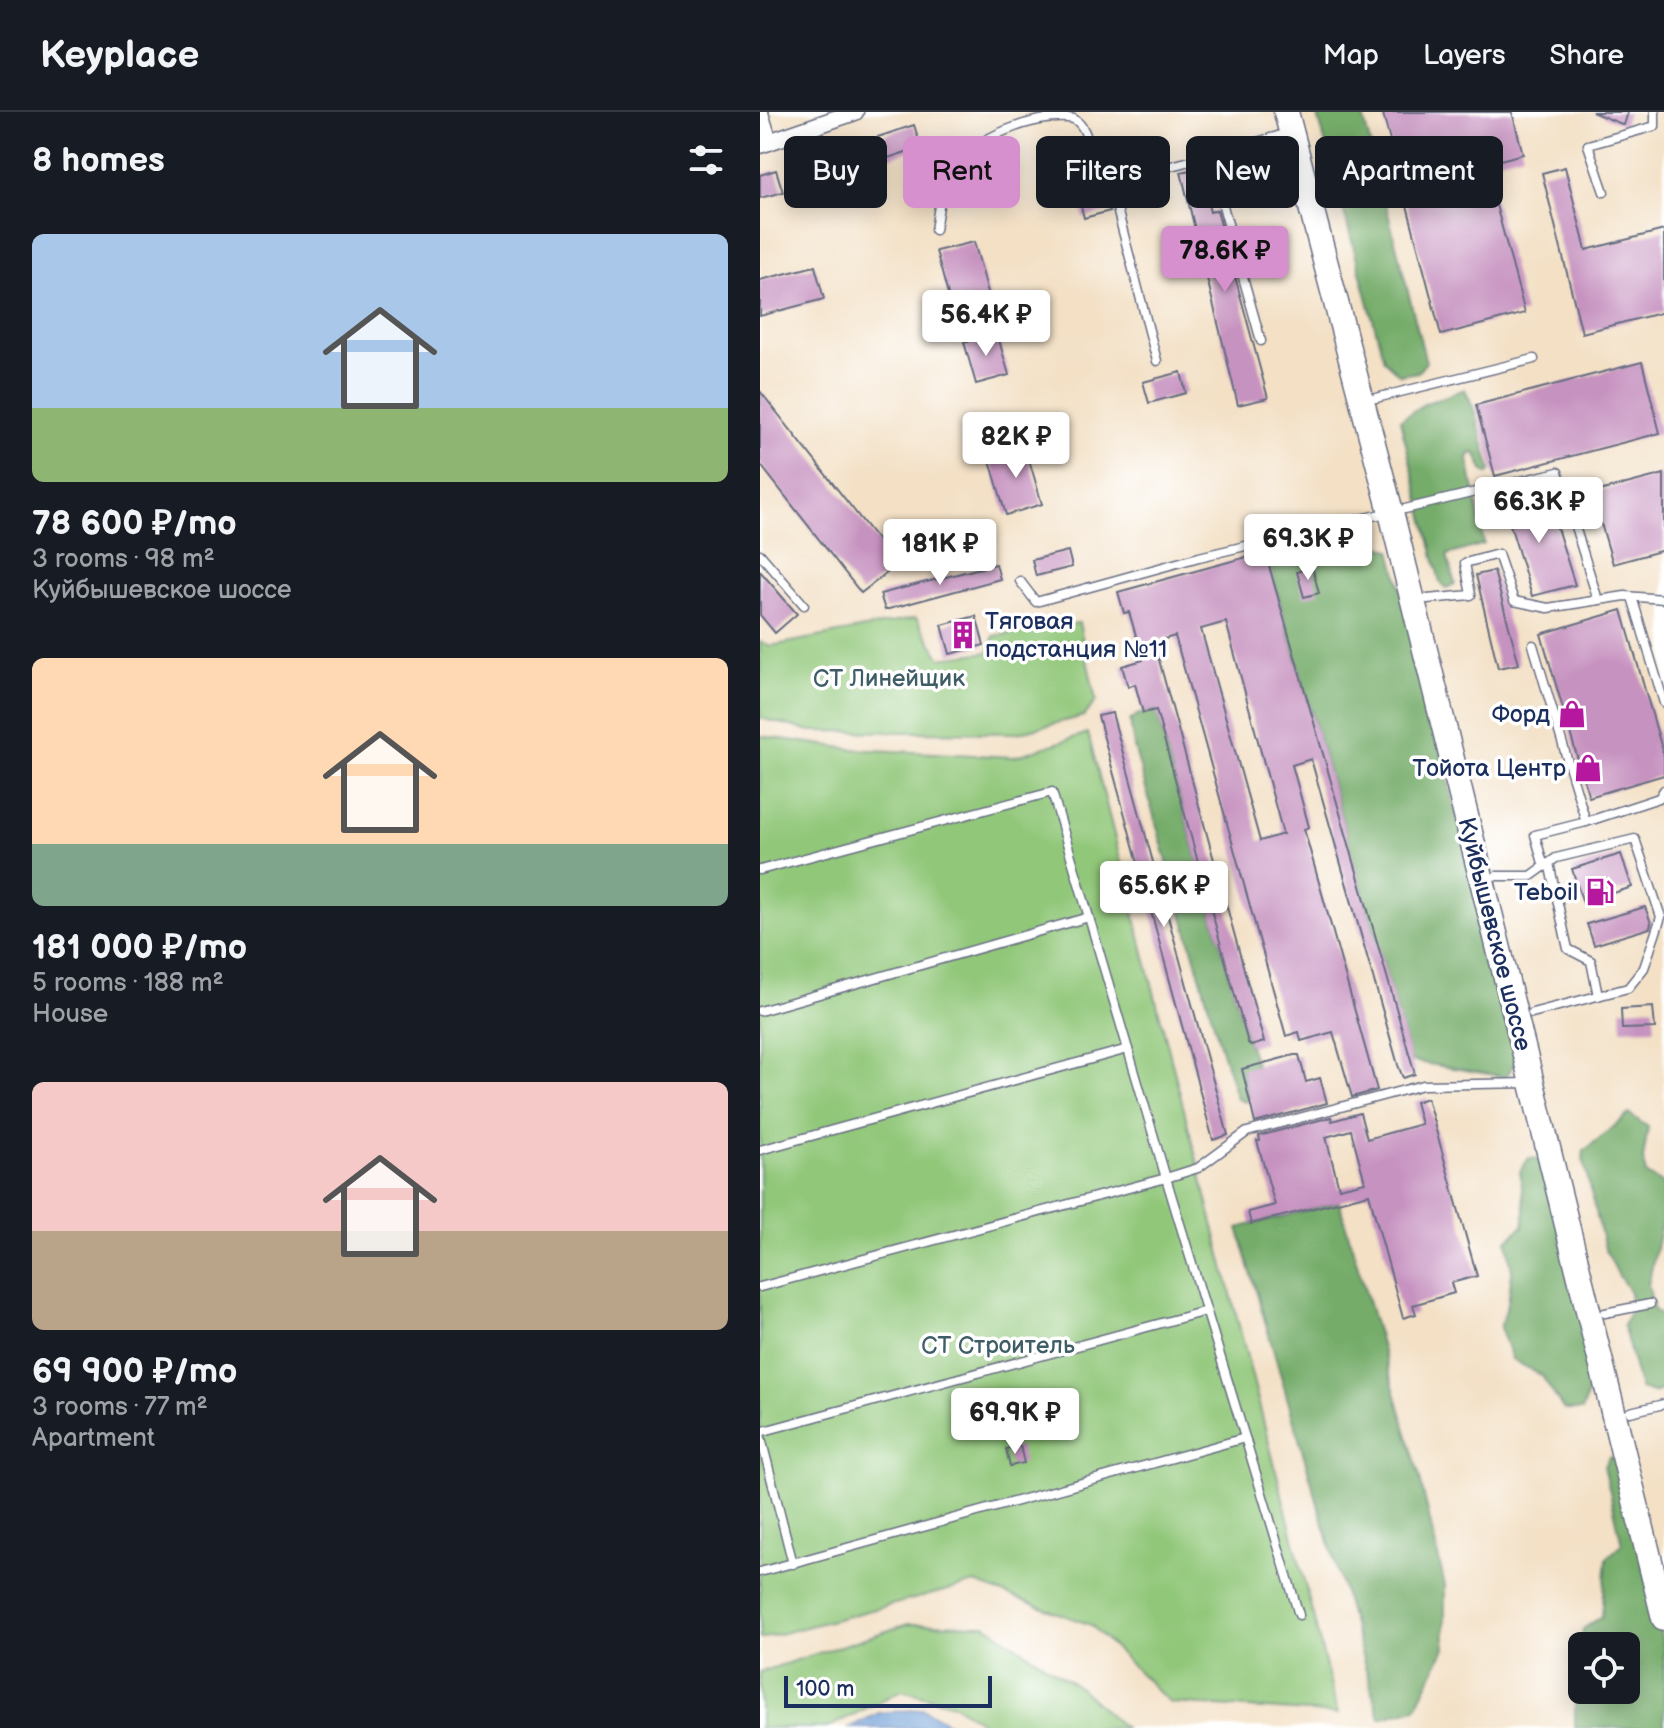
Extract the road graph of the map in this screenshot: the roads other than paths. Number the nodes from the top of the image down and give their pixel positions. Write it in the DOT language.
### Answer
graph roads {
  1 [pos="855,112"];
  2 [pos="1655,112"];
  3 [pos="760,113"];
  4 [pos="1293,119"];
  5 [pos="1086,136"];
  6 [pos="1254,136"];
  7 [pos="764,144"];
  8 [pos="1604,192"];
  9 [pos="1117,208"];
  10 [pos="1224,208"];
  11 [pos="935,230"];
  12 [pos="1261,341"];
  13 [pos="1534,359"];
  14 [pos="1157,361"];
  15 [pos="1376,398"];
  16 [pos="1398,510"];
  17 [pos="760,554"];
  18 [pos="1020,581"];
  19 [pos="1632,597"];
  20 [pos="1427,599"];
  21 [pos="1664,599"];
  22 [pos="1598,600"];
  23 [pos="804,605"];
  24 [pos="1533,645"];
  25 [pos="1664,703"];
  26 [pos="1664,790"];
  27 [pos="1586,822"];
  28 [pos="1546,865"];
  29 [pos="760,870"];
  30 [pos="1496,876"];
  31 [pos="1089,917"];
  32 [pos="1598,996"];
  33 [pos="760,1011"];
  34 [pos="1532,1013"];
  35 [pos="1128,1049"];
  36 [pos="1532,1083"];
  37 [pos="760,1150"];
  38 [pos="1166,1178"];
  39 [pos="760,1287"];
  40 [pos="1650,1304"];
  41 [pos="1206,1311"];
  42 [pos="1605,1313"];
  43 [pos="1664,1404"];
  44 [pos="1630,1412"];
  45 [pos="760,1433"];
  46 [pos="1245,1438"];
  47 [pos="1664,1559"];
  48 [pos="793,1564"];
  49 [pos="760,1572"];
  50 [pos="1299,1615"];
  51 [pos="1664,1618"];
  1 -- 7 [label="street"];
  2 -- 8 [label="lane"];
  3 -- 7 [label="street"];
  4 -- 6 [label="lane"];
  4 -- 15 [label="main road, Куйбышевское шоссе"];
  4 -- 16 [label="main road, Куйбышевское шоссе"];
  5 -- 11 [label="lane"];
  9 -- 14 [label="lane"];
  10 -- 12 [label="lane"];
  13 -- 15 [label="lane"];
  15 -- 16 [label="main road, Куйбышевское шоссе"];
  16 -- 18 [label="lane"];
  16 -- 20 [label="main road, Куйбышевское шоссе"];
  16 -- 22 [label="lane"];
  16 -- 36 [label="main road, Куйбышевское шоссе"];
  17 -- 23 [label="lane"];
  19 -- 21 [label="lane"];
  19 -- 22 [label="lane"];
  19 -- 25 [label="lane"];
  20 -- 22 [label="lane"];
  20 -- 30 [label="main road, Куйбышевское шоссе"];
  24 -- 27 [label="lane"];
  26 -- 27 [label="lane"];
  27 -- 28 [label="lane"];
  28 -- 30 [label="lane"];
  28 -- 32 [label="lane"];
  28 -- 32 [label="lane"];
  29 -- 31 [label="lane"];
  30 -- 34 [label="main road, Куйбышевское шоссе"];
  31 -- 33 [label="lane"];
  31 -- 35 [label="lane"];
  32 -- 34 [label="lane"];
  34 -- 42 [label="main road, Куйбышевское шоссе"];
  35 -- 37 [label="lane"];
  35 -- 38 [label="lane"];
  36 -- 38 [label="lane"];
  36 -- 51 [label="main road, Куйбышевское шоссе"];
  38 -- 39 [label="lane"];
  38 -- 41 [label="lane"];
  40 -- 42 [label="lane"];
  41 -- 45 [label="lane"];
  41 -- 46 [label="lane"];
  42 -- 44 [label="main road, Куйбышевское шоссе"];
  43 -- 44 [label="lane"];
  44 -- 47 [label="main road, Куйбышевское шоссе"];
  45 -- 48 [label="lane"];
  46 -- 48 [label="lane"];
  46 -- 50 [label="lane"];
  48 -- 49 [label="lane"];
}
